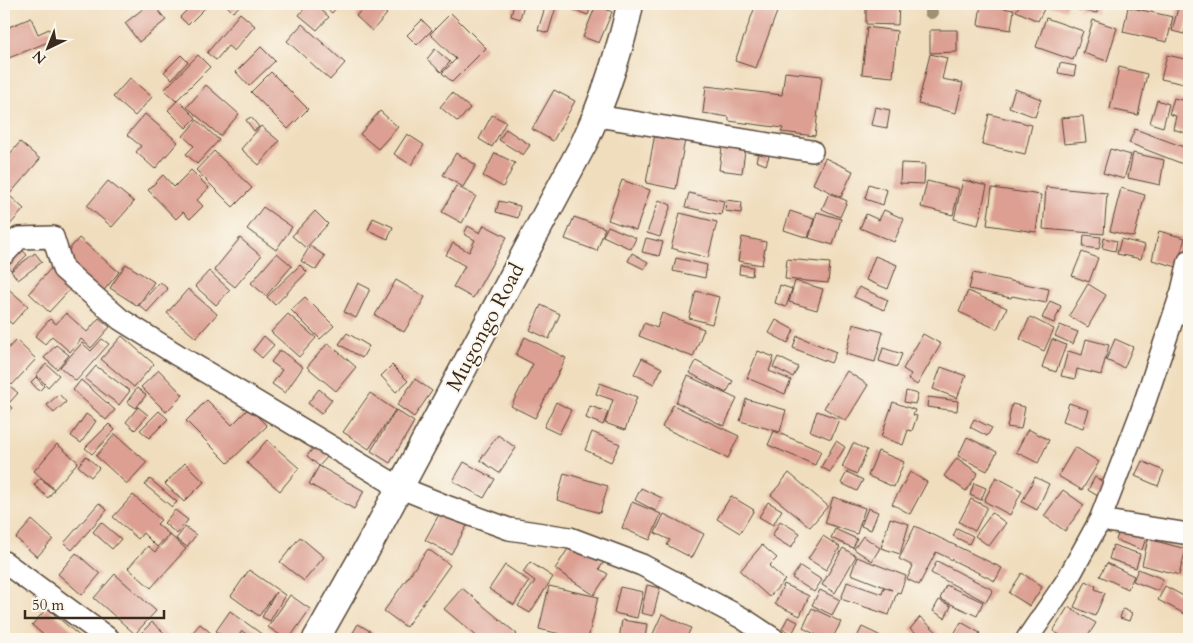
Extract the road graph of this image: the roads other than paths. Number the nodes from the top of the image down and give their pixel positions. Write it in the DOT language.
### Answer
graph roads {
  1 [pos="630,4"];
  2 [pos="597,116"];
  3 [pos="812,151"];
  4 [pos="4,254"];
  5 [pos="1189,261"];
  6 [pos="399,487"];
  7 [pos="1100,520"];
  8 [pos="1189,534"];
  9 [pos="4,562"];
  10 [pos="109,639"];
  11 [pos="316,639"];
  12 [pos="774,639"];
  13 [pos="1027,639"];
  1 -- 2 [label="street, Mugongo Road"];
  2 -- 3 [label="street"];
  2 -- 6 [label="street, Mugongo Road"];
  4 -- 6 [label="street"];
  5 -- 7 [label="street"];
  6 -- 11 [label="street, Mugongo Road"];
  6 -- 12 [label="street"];
  7 -- 8 [label="street"];
  7 -- 13 [label="street"];
  9 -- 10 [label="street"];
}
